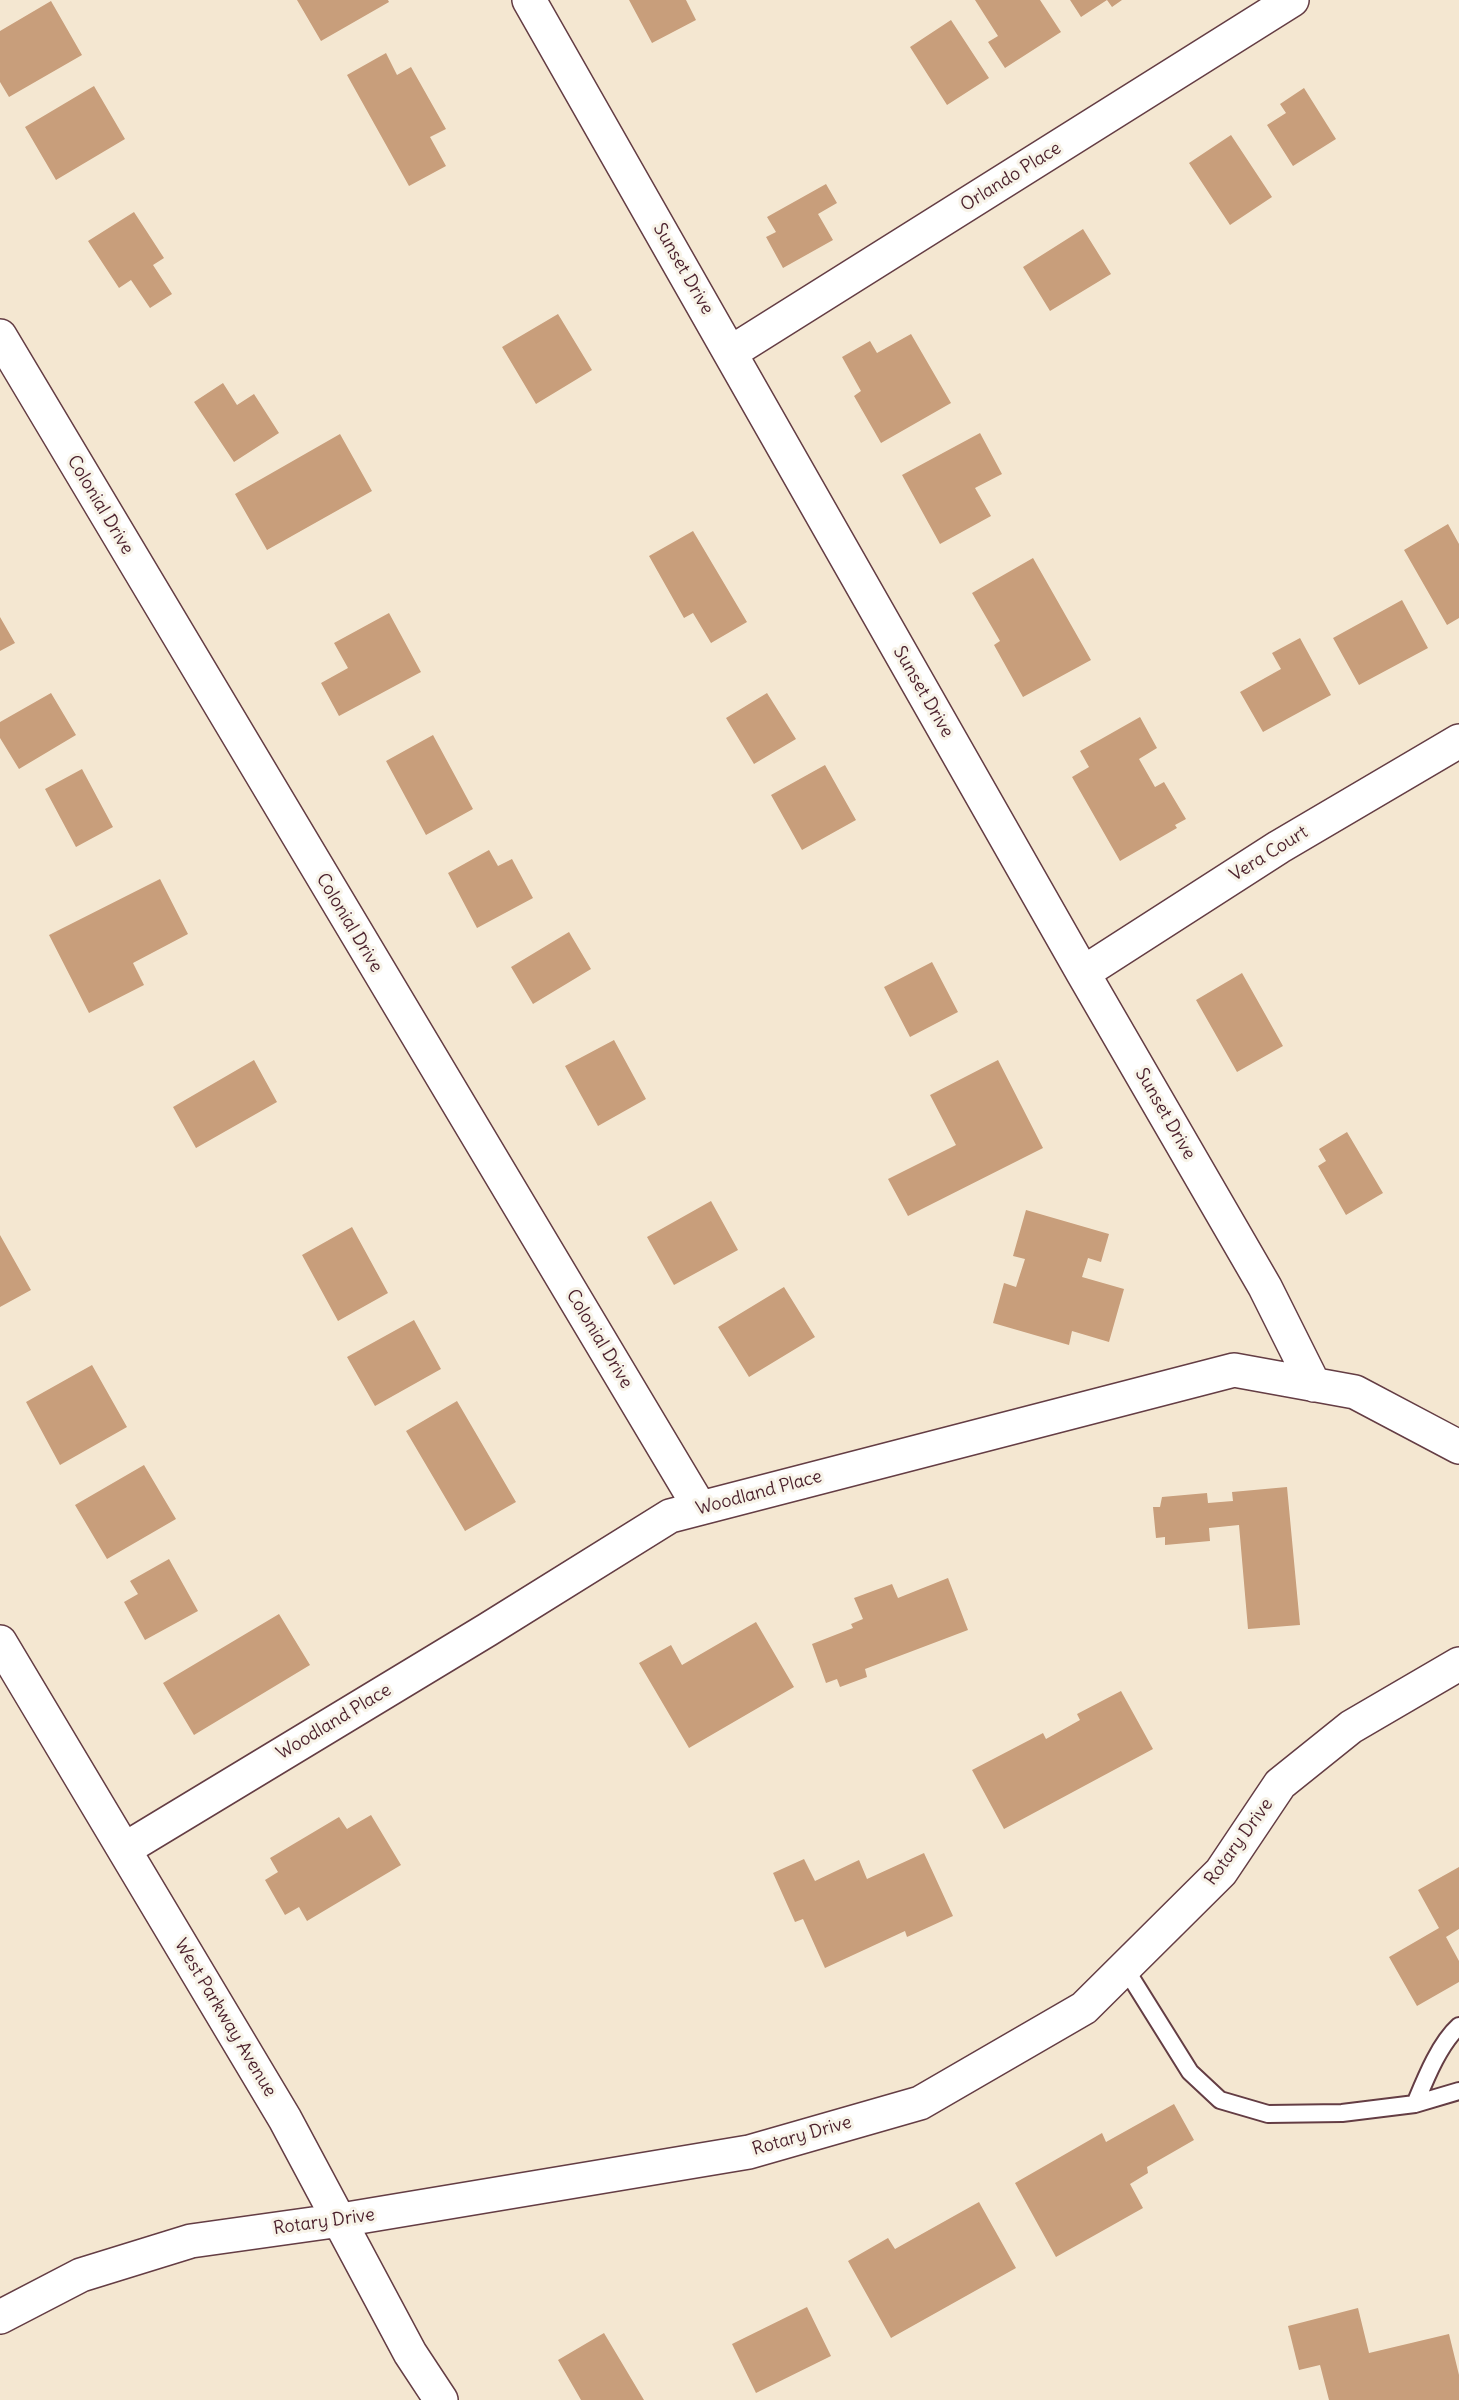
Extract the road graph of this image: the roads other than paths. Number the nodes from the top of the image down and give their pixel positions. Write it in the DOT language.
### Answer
graph roads {
  1 [pos="529,0"];
  2 [pos="1292,0"];
  3 [pos="0,336"];
  4 [pos="730,352"];
  5 [pos="1459,741"];
  6 [pos="1083,973"];
  7 [pos="1314,1385"];
  8 [pos="1459,1447"];
  9 [pos="700,1508"];
  10 [pos="0,1642"];
  11 [pos="1459,1664"];
  12 [pos="124,1849"];
  13 [pos="1125,1968"];
  14 [pos="1459,2026"];
  15 [pos="1459,2091"];
  16 [pos="1415,2104"];
  17 [pos="341,2220"];
  18 [pos="0,2317"];
  19 [pos="441,2400"];
  1 -- 4 [label="street, Sunset Drive"];
  2 -- 4 [label="street, Orlando Place"];
  3 -- 9 [label="street, Colonial Drive"];
  4 -- 6 [label="street, Sunset Drive"];
  5 -- 6 [label="street, Vera Court"];
  6 -- 7 [label="street, Sunset Drive"];
  7 -- 8 [label="street, Woodland Place"];
  7 -- 9 [label="street, Woodland Place"];
  9 -- 12 [label="street, Woodland Place"];
  10 -- 12 [label="street, West Parkway Avenue"];
  11 -- 13 [label="street, Rotary Drive"];
  12 -- 17 [label="street, West Parkway Avenue"];
  13 -- 16 [label="lane"];
  13 -- 17 [label="street, Rotary Drive"];
  14 -- 16 [label="lane"];
  15 -- 16 [label="lane"];
  17 -- 18 [label="street, Rotary Drive"];
  17 -- 19 [label="street, West Parkway Avenue"];
}
